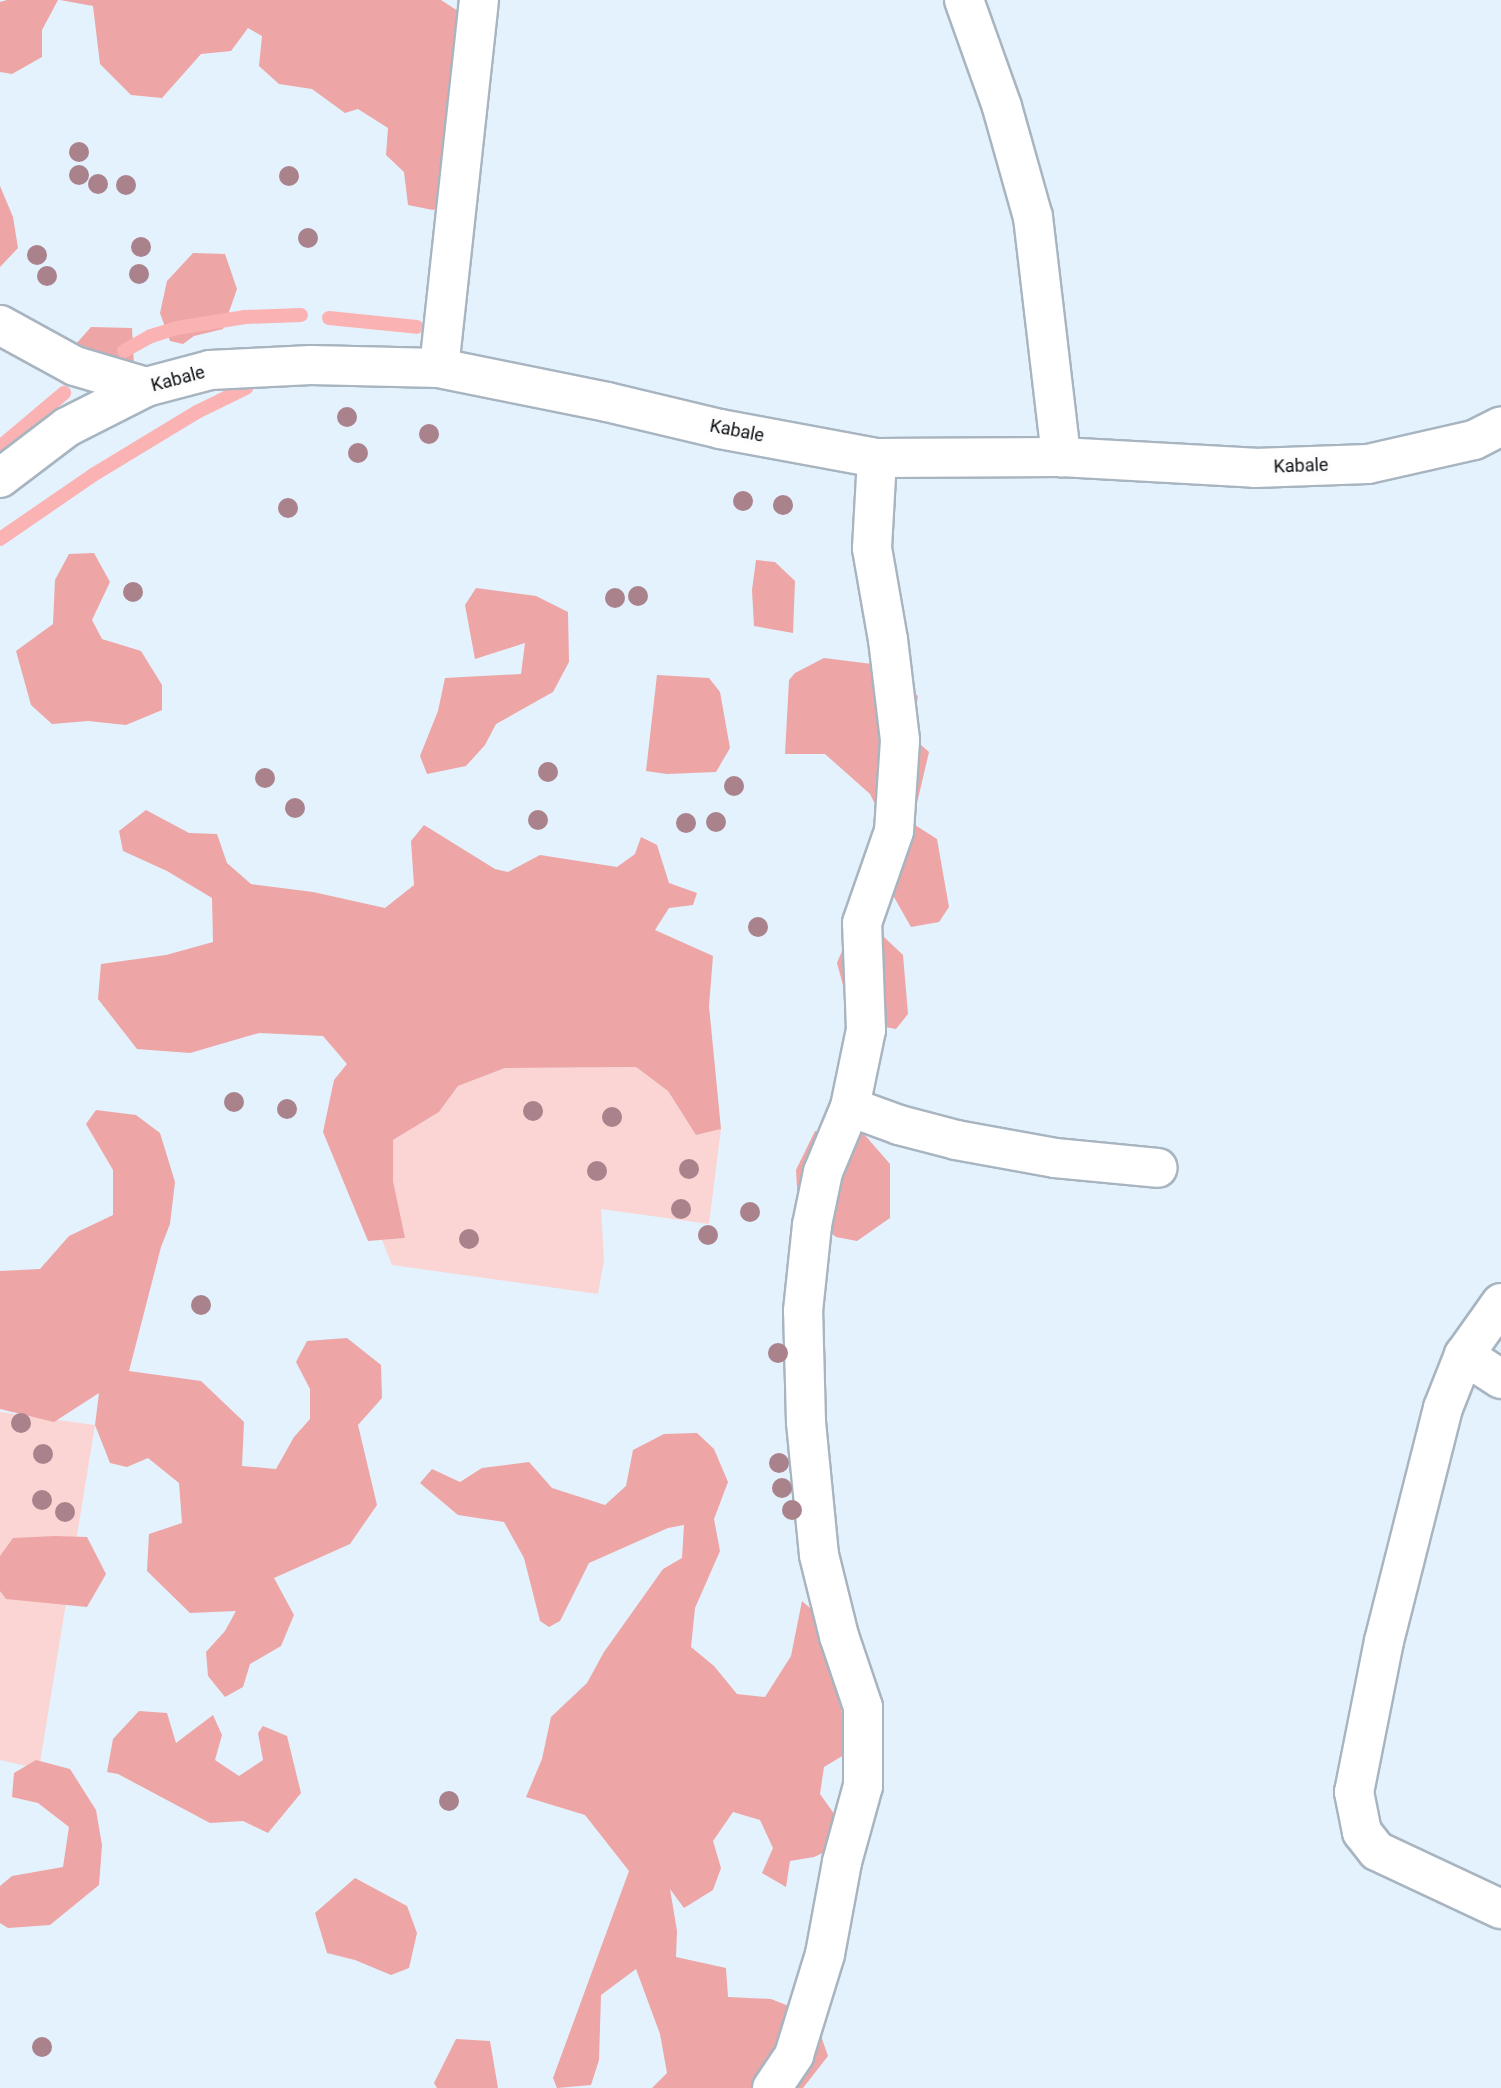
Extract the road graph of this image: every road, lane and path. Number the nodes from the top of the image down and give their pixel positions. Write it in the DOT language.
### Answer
graph roads {
  1 [pos="479,0"];
  2 [pos="964,0"];
  3 [pos="0,325"];
  4 [pos="439,368"];
  5 [pos="146,387"];
  6 [pos="1501,426"];
  7 [pos="1061,457"];
  8 [pos="877,458"];
  9 [pos="0,478"];
  10 [pos="850,1107"];
  11 [pos="1158,1168"];
  12 [pos="1501,1303"];
  13 [pos="1464,1355"];
  14 [pos="1501,1379"];
  15 [pos="1501,1909"];
  16 [pos="772,2088"];
  1 -- 4 [label="street"];
  2 -- 7 [label="street"];
  3 -- 5 [label="street"];
  4 -- 5 [label="street, Kabale"];
  4 -- 8 [label="street, Kabale"];
  5 -- 9 [label="street, Kabale"];
  6 -- 7 [label="street, Kabale"];
  7 -- 8 [label="street, Kabale"];
  8 -- 10 [label="street"];
  10 -- 11 [label="street"];
  10 -- 16 [label="street"];
  12 -- 13 [label="street"];
  13 -- 14 [label="street"];
  13 -- 15 [label="street"];
}
